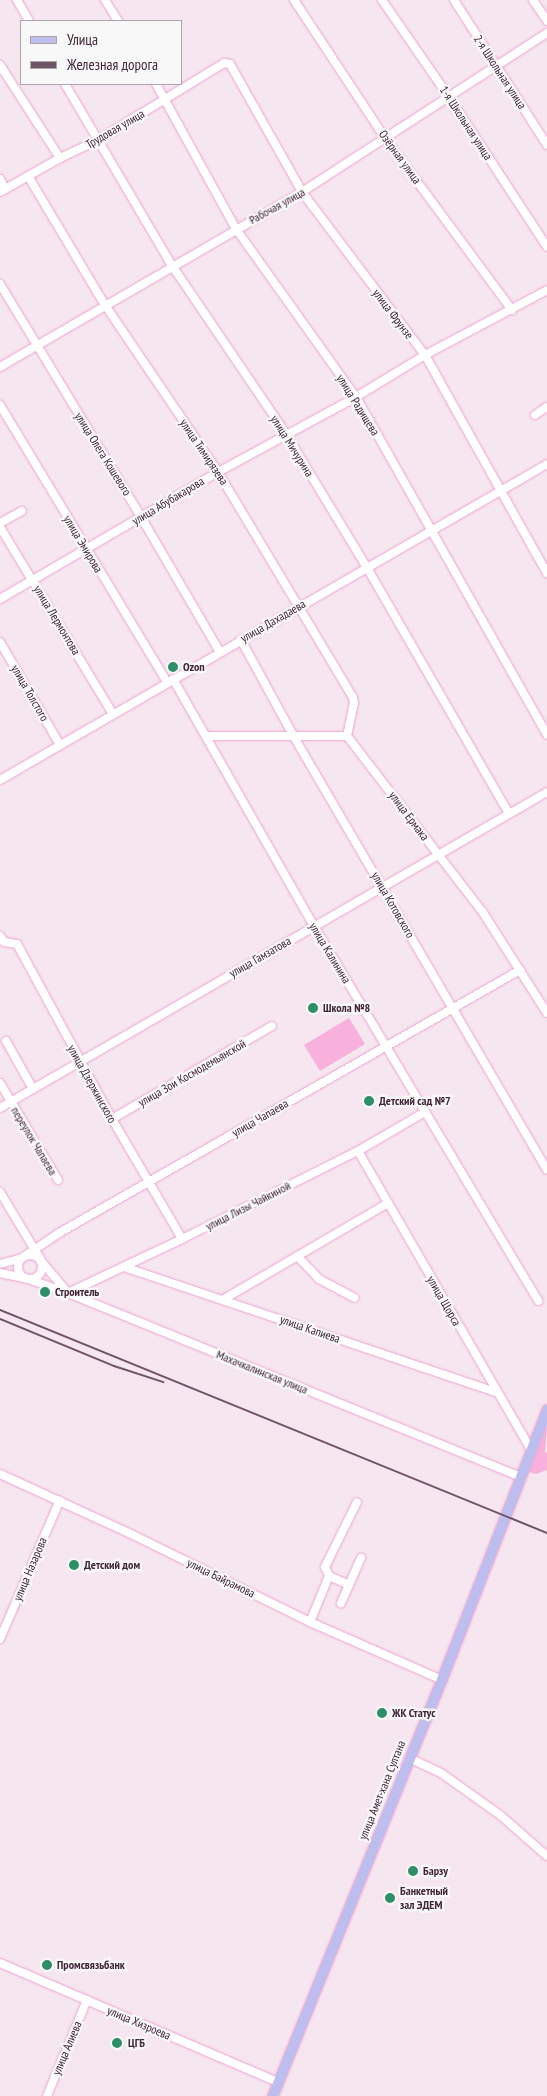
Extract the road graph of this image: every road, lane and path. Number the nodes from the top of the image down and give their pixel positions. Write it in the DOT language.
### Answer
graph roads {
  1 [pos="17,0"];
  2 [pos="105,0"];
  3 [pos="294,0"];
  4 [pos="382,0"];
  5 [pos="454,0"];
  6 [pos="533,0"];
  7 [pos="28,20"];
  8 [pos="117,20"];
  9 [pos="547,21"];
  10 [pos="547,33"];
  11 [pos="228,62"];
  12 [pos="0,65"];
  13 [pos="496,66"];
  14 [pos="66,85"];
  15 [pos="157,85"];
  16 [pos="450,97"];
  17 [pos="165,99"];
  18 [pos="385,138"];
  19 [pos="98,140"];
  20 [pos="547,145"];
  21 [pos="60,158"];
  22 [pos="28,176"];
  23 [pos="0,179"];
  24 [pos="3,191"];
  25 [pos="302,192"];
  26 [pos="236,229"];
  27 [pos="547,247"];
  28 [pos="173,267"];
  29 [pos="0,284"];
  30 [pos="547,290"];
  31 [pos="105,305"];
  32 [pos="512,310"];
  33 [pos="36,346"];
  34 [pos="424,355"];
  35 [pos="0,367"];
  36 [pos="356,397"];
  37 [pos="0,405"];
  38 [pos="547,407"];
  39 [pos="535,415"];
  40 [pos="286,434"];
  41 [pos="547,464"];
  42 [pos="218,472"];
  43 [pos="501,490"];
  44 [pos="22,511"];
  45 [pos="142,517"];
  46 [pos="0,525"];
  47 [pos="432,529"];
  48 [pos="87,550"];
  49 [pos="366,566"];
  50 [pos="547,573"];
  51 [pos="33,580"];
  52 [pos="0,599"];
  53 [pos="300,606"];
  54 [pos="241,640"];
  55 [pos="0,642"];
  56 [pos="220,652"];
  57 [pos="170,680"];
  58 [pos="114,714"];
  59 [pos="547,735"];
  60 [pos="206,736"];
  61 [pos="294,736"];
  62 [pos="348,736"];
  63 [pos="60,745"];
  64 [pos="0,769"];
  65 [pos="2,778"];
  66 [pos="547,792"];
  67 [pos="510,814"];
  68 [pos="438,855"];
  69 [pos="382,887"];
  70 [pos="314,926"];
  71 [pos="1,940"];
  72 [pos="520,970"];
  73 [pos="452,1007"];
  74 [pos="547,1014"];
  75 [pos="272,1026"];
  76 [pos="6,1041"];
  77 [pos="385,1045"];
  78 [pos="80,1062"];
  79 [pos="0,1083"];
  80 [pos="32,1089"];
  81 [pos="10,1102"];
  82 [pos="0,1108"];
  83 [pos="425,1112"];
  84 [pos="112,1120"];
  85 [pos="358,1151"];
  86 [pos="547,1170"];
  87 [pos="58,1180"];
  88 [pos="147,1183"];
  89 [pos="0,1192"];
  90 [pos="388,1203"];
  91 [pos="182,1239"];
  92 [pos="35,1248"];
  93 [pos="297,1256"];
  94 [pos="22,1258"];
  95 [pos="42,1262"];
  96 [pos="0,1264"];
  97 [pos="124,1266"];
  98 [pos="0,1273"];
  99 [pos="28,1279"];
  100 [pos="68,1293"];
  101 [pos="354,1298"];
  102 [pos="224,1299"];
  103 [pos="538,1301"];
  104 [pos="496,1392"];
  105 [pos="547,1410"];
  106 [pos="531,1450"];
  107 [pos="0,1474"];
  108 [pos="522,1477"];
  109 [pos="60,1500"];
  110 [pos="358,1502"];
  111 [pos="361,1558"];
  112 [pos="329,1576"];
  113 [pos="349,1585"];
  114 [pos="341,1604"];
  115 [pos="310,1622"];
  116 [pos="0,1638"];
  117 [pos="442,1680"];
  118 [pos="409,1758"];
  119 [pos="547,1856"];
  120 [pos="0,1963"];
  121 [pos="87,2000"];
  122 [pos="278,2082"];
  123 [pos="47,2096"];
  124 [pos="273,2096"];
  1 -- 7 [label="street"];
  2 -- 8 [label="street"];
  3 -- 18 [label="street, Озёрная улица"];
  4 -- 16 [label="street, 1-я Школьная улица"];
  5 -- 13 [label="street, 2-я Школьная улица"];
  6 -- 9 [label="street"];
  10 -- 13 [label="street, Рабочая улица"];
  11 -- 17 [label="street, Трудовая улица"];
  11 -- 25 [label="street, улица Фрунзе"];
  12 -- 21 [label="street"];
  13 -- 16 [label="street, Рабочая улица"];
  13 -- 20 [label="street, 2-я Школьная улица"];
  14 -- 19 [label="street, улица Мичурина"];
  15 -- 17 [label="street, улица Радищева"];
  16 -- 18 [label="street, Рабочая улица"];
  16 -- 27 [label="street, 1-я Школьная улица"];
  17 -- 19 [label="street, Трудовая улица"];
  17 -- 26 [label="street, улица Радищева"];
  18 -- 25 [label="street, Рабочая улица"];
  18 -- 32 [label="street, Озёрная улица"];
  19 -- 21 [label="street, Трудовая улица"];
  19 -- 28 [label="street, улица Мичурина"];
  21 -- 22 [label="street, Трудовая улица"];
  22 -- 24 [label="street, Трудовая улица"];
  22 -- 31 [label="street, улица Тимирязева"];
  23 -- 24 [label="street"];
  25 -- 26 [label="street, Рабочая улица"];
  25 -- 34 [label="street, улица Фрунзе"];
  26 -- 28 [label="street, Рабочая улица"];
  26 -- 36 [label="street, улица Радищева"];
  28 -- 31 [label="street, Рабочая улица"];
  28 -- 40 [label="street, улица Мичурина"];
  29 -- 33 [label="street, улица Олега Кошевого"];
  30 -- 32 [label="street, улица Абубакарова"];
  31 -- 33 [label="street, Рабочая улица"];
  31 -- 42 [label="street, улица Тимирязева"];
  32 -- 34 [label="street, улица Абубакарова"];
  33 -- 35 [label="street, Рабочая улица"];
  33 -- 45 [label="street, улица Олега Кошевого"];
  34 -- 36 [label="street, улица Абубакарова"];
  34 -- 43 [label="street, улица Фрунзе"];
  36 -- 40 [label="street, улица Абубакарова"];
  36 -- 47 [label="street, улица Радищева"];
  37 -- 48 [label="street, улица Эмирова"];
  38 -- 39 [label="street"];
  40 -- 42 [label="street, улица Абубакарова"];
  40 -- 49 [label="street, улица Мичурина"];
  41 -- 43 [label="street, улица Дахадаева"];
  42 -- 45 [label="street, улица Абубакарова"];
  42 -- 53 [label="street, улица Тимирязева"];
  43 -- 47 [label="street, улица Дахадаева"];
  43 -- 50 [label="street, улица Фрунзе"];
  44 -- 46 [label="street"];
  45 -- 48 [label="street, улица Абубакарова"];
  45 -- 56 [label="street, улица Олега Кошевого"];
  46 -- 51 [label="street, улица Лермонтова"];
  47 -- 49 [label="street, улица Дахадаева"];
  47 -- 59 [label="street, улица Радищева"];
  48 -- 51 [label="street, улица Абубакарова"];
  48 -- 57 [label="street, улица Эмирова"];
  49 -- 53 [label="street, улица Дахадаева"];
  49 -- 67 [label="street, улица Мичурина"];
  51 -- 52 [label="street, улица Абубакарова"];
  51 -- 58 [label="street, улица Лермонтова"];
  53 -- 54 [label="street, улица Дахадаева"];
  53 -- 62 [label="street, улица Тимирязева"];
  54 -- 56 [label="street, улица Дахадаева"];
  54 -- 61 [label="street, улица Котовского"];
  55 -- 63 [label="street, улица Толстого"];
  56 -- 57 [label="street, улица Дахадаева"];
  57 -- 58 [label="street, улица Дахадаева"];
  57 -- 60 [label="street, улица Калинина"];
  58 -- 63 [label="street, улица Дахадаева"];
  60 -- 61 [label="street"];
  60 -- 70 [label="street, улица Калинина"];
  61 -- 62 [label="street"];
  61 -- 69 [label="street, улица Котовского"];
  62 -- 68 [label="street, улица Ермака"];
  63 -- 65 [label="street, улица Дахадаева"];
  64 -- 65 [label="street"];
  66 -- 67 [label="street, улица Гамзатова"];
  67 -- 68 [label="street, улица Гамзатова"];
  68 -- 69 [label="street, улица Гамзатова"];
  68 -- 72 [label="street, улица Ермака"];
  69 -- 70 [label="street, улица Гамзатова"];
  69 -- 73 [label="street, улица Котовского"];
  70 -- 77 [label="street, улица Калинина"];
  70 -- 78 [label="street, улица Гамзатова"];
  71 -- 78 [label="street, улица Дзержинского"];
  72 -- 73 [label="street, улица Чапаева"];
  72 -- 74 [label="street, улица Ермака"];
  73 -- 77 [label="street, улица Чапаева"];
  73 -- 86 [label="street, улица Котовского"];
  75 -- 84 [label="street, улица Зои Космодемьянской"];
  76 -- 80 [label="street"];
  77 -- 83 [label="street, улица Калинина"];
  77 -- 88 [label="street, улица Чапаева"];
  78 -- 80 [label="street, улица Гамзатова"];
  78 -- 84 [label="street, улица Дзержинского"];
  79 -- 81 [label="street, переулок Чапаева"];
  80 -- 81 [label="street, улица Гамзатова"];
  81 -- 82 [label="street, улица Гамзатова"];
  81 -- 87 [label="street, переулок Чапаева"];
  83 -- 85 [label="street, улица Лизы Чайкиной"];
  83 -- 103 [label="street, улица Калинина"];
  84 -- 88 [label="street, улица Дзержинского"];
  85 -- 90 [label="street, улица Щорса"];
  85 -- 91 [label="street, улица Лизы Чайкиной"];
  88 -- 91 [label="street, улица Дзержинского"];
  88 -- 92 [label="street, улица Чапаева"];
  89 -- 92 [label="street"];
  90 -- 93 [label="street"];
  90 -- 104 [label="street, улица Щорса"];
  91 -- 97 [label="street, улица Лизы Чайкиной"];
  92 -- 94 [label="street, улица Чапаева"];
  92 -- 95 [label="street"];
  93 -- 101 [label="street"];
  93 -- 102 [label="street"];
  94 -- 95 [label="street"];
  94 -- 96 [label="street, улица Чапаева"];
  94 -- 99 [label="street"];
  95 -- 99 [label="street"];
  95 -- 100 [label="street"];
  97 -- 100 [label="street, улица Лизы Чайкиной"];
  97 -- 102 [label="street, улица Капиева"];
  98 -- 99 [label="street, Махачкалинская улица"];
  99 -- 100 [label="street, Махачкалинская улица"];
  100 -- 108 [label="street, Махачкалинская улица"];
  102 -- 104 [label="street, улица Капиева"];
  104 -- 106 [label="street, улица Щорса"];
  105 -- 106 [label="main road, улица Амет-хана Султана"];
  106 -- 108 [label="main road, улица Амет-хана Султана"];
  107 -- 109 [label="street, улица Байрамова"];
  108 -- 117 [label="main road, улица Амет-хана Султана"];
  109 -- 115 [label="street, улица Байрамова"];
  109 -- 116 [label="street, улица Назарова"];
  110 -- 112 [label="street"];
  111 -- 113 [label="street"];
  112 -- 113 [label="street"];
  112 -- 115 [label="street"];
  113 -- 114 [label="street"];
  115 -- 117 [label="street, улица Байрамова"];
  117 -- 118 [label="main road, улица Амет-хана Султана"];
  118 -- 119 [label="street"];
  118 -- 122 [label="main road, улица Амет-хана Султана"];
  120 -- 121 [label="street, улица Хизроева"];
  121 -- 122 [label="street, улица Хизроева"];
  121 -- 123 [label="street, улица Алиева"];
  122 -- 124 [label="main road, улица Амет-хана Султана"];
}
